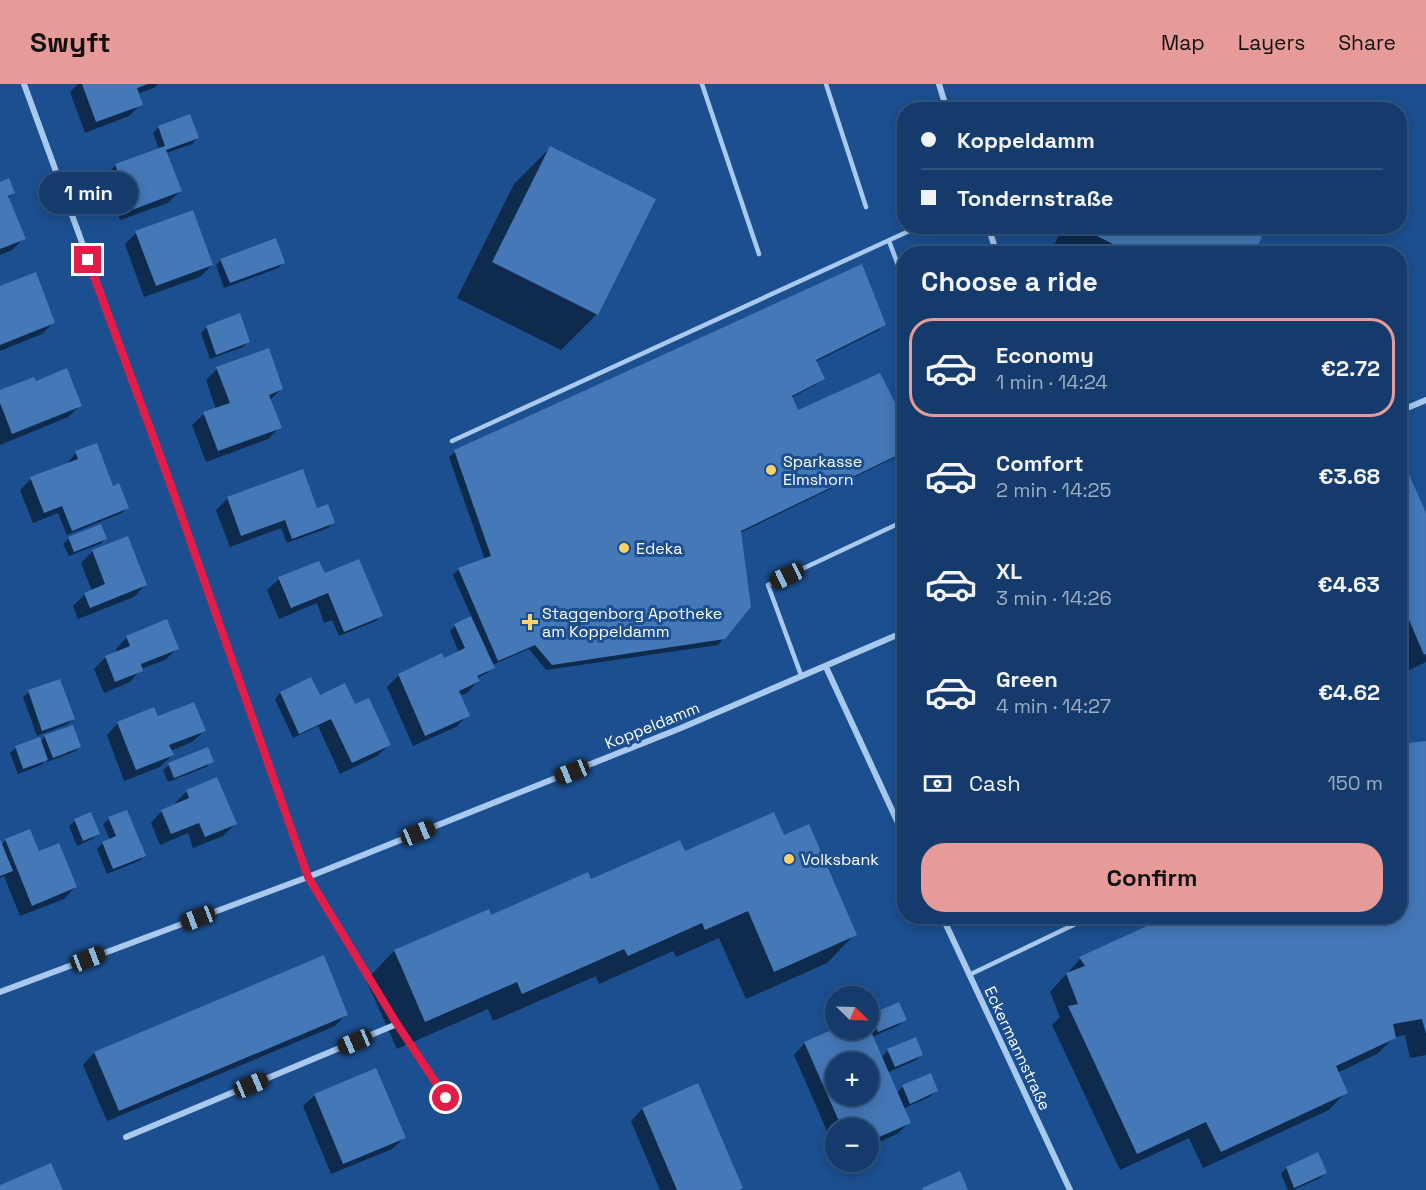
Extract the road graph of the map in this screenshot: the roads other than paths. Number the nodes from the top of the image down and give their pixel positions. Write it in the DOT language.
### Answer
graph roads {
  1 [pos="24,84"];
  2 [pos="702,84"];
  3 [pos="826,84"];
  4 [pos="939,84"];
  5 [pos="945,102"];
  6 [pos="866,207"];
  7 [pos="903,234"];
  8 [pos="889,241"];
  9 [pos="759,254"];
  10 [pos="897,262"];
  11 [pos="1426,400"];
  12 [pos="1407,408"];
  13 [pos="452,441"];
  14 [pos="897,524"];
  15 [pos="897,635"];
  16 [pos="826,667"];
  17 [pos="801,675"];
  18 [pos="897,821"];
  19 [pos="308,877"];
  20 [pos="946,924"];
  21 [pos="1075,924"];
  22 [pos="969,975"];
  23 [pos="0,992"];
  24 [pos="397,1024"];
  25 [pos="446,1098"];
  26 [pos="126,1137"];
  27 [pos="1070,1190"];
  1 -- 19 [label="street"];
  2 -- 9 [label="lane"];
  3 -- 6 [label="lane"];
  4 -- 5 [label="street"];
  7 -- 8 [label="lane"];
  8 -- 10 [label="lane"];
  8 -- 13 [label="lane"];
  11 -- 12 [label="street"];
  14 -- 17 [label="lane"];
  15 -- 16 [label="street, Koppeldamm"];
  16 -- 17 [label="street, Koppeldamm"];
  16 -- 18 [label="street"];
  17 -- 19 [label="street, Koppeldamm"];
  19 -- 23 [label="street, Koppeldamm"];
  19 -- 24 [label="street"];
  20 -- 22 [label="street, Eckermannstraße"];
  21 -- 22 [label="lane"];
  22 -- 27 [label="street, Eckermannstraße"];
  24 -- 25 [label="street"];
  24 -- 26 [label="street"];
}
